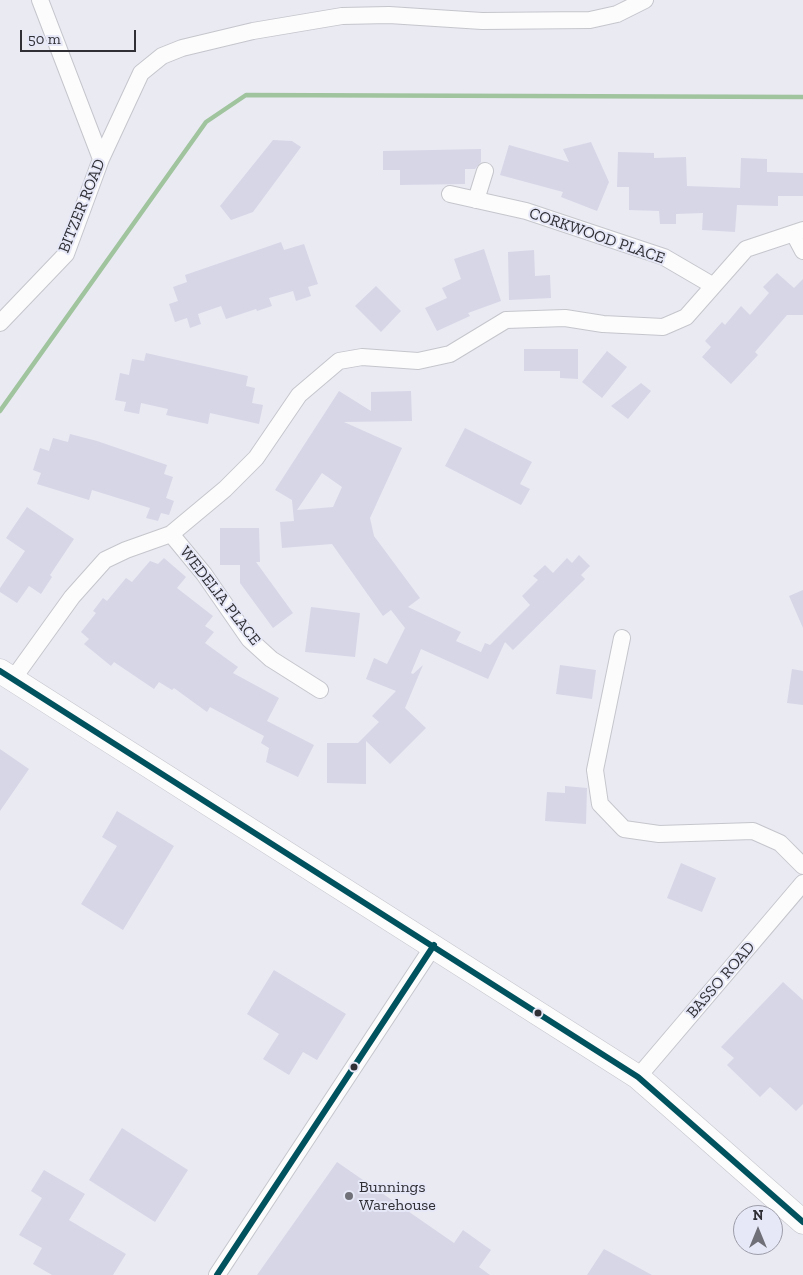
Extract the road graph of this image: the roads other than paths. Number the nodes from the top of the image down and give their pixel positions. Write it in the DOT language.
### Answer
graph roads {
  1 [pos="40,0"];
  2 [pos="645,0"];
  3 [pos="101,159"];
  4 [pos="485,171"];
  5 [pos="450,194"];
  6 [pos="476,200"];
  7 [pos="799,232"];
  8 [pos="803,251"];
  9 [pos="712,285"];
  10 [pos="0,323"];
  11 [pos="171,534"];
  12 [pos="622,638"];
  13 [pos="6,675"];
  14 [pos="320,690"];
  15 [pos="803,866"];
  16 [pos="803,883"];
  17 [pos="434,946"];
  18 [pos="638,1078"];
  19 [pos="803,1222"];
  20 [pos="217,1275"];
  1 -- 3 [label="street"];
  2 -- 3 [label="street, BITZER ROAD"];
  3 -- 10 [label="street, BITZER ROAD"];
  4 -- 6 [label="street"];
  5 -- 6 [label="street, CORKWOOD PLACE"];
  6 -- 9 [label="street, CORKWOOD PLACE"];
  7 -- 8 [label="street"];
  7 -- 9 [label="street"];
  9 -- 11 [label="street"];
  11 -- 13 [label="street"];
  11 -- 14 [label="street, WEDELIA PLACE"];
  12 -- 15 [label="street"];
  13 -- 17 [label="highway"];
  16 -- 18 [label="street, BASSO ROAD"];
  17 -- 18 [label="highway"];
  17 -- 20 [label="street"];
  18 -- 19 [label="highway"];
}
